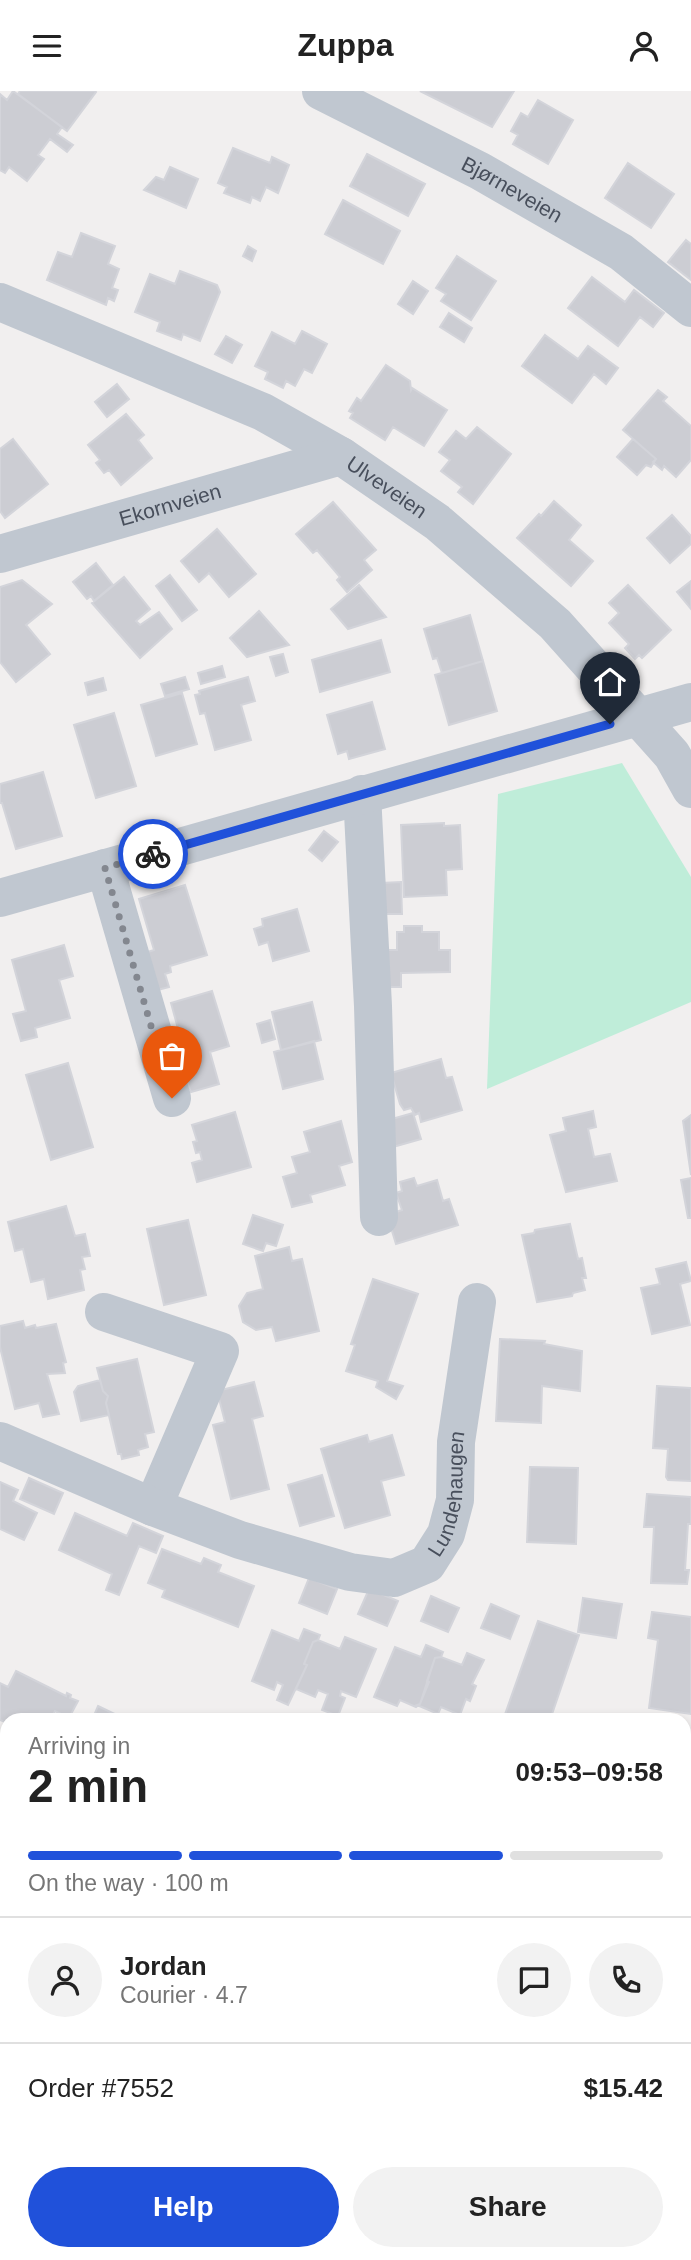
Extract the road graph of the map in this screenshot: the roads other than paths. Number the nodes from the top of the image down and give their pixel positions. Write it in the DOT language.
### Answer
graph roads {
  1 [pos="321,91"];
  2 [pos="0,302"];
  3 [pos="691,308"];
  4 [pos="341,456"];
  5 [pos="0,554"];
  6 [pos="691,702"];
  7 [pos="635,717"];
  8 [pos="691,789"];
  9 [pos="362,794"];
  10 [pos="105,868"];
  11 [pos="0,898"];
  12 [pos="172,1098"];
  13 [pos="379,1217"];
  14 [pos="477,1302"];
  15 [pos="103,1313"];
  16 [pos="0,1441"];
  17 [pos="153,1507"];
  1 -- 3 [label="street, Bjørneveien"];
  2 -- 4 [label="street, Ulveveien"];
  4 -- 5 [label="street, Ekornveien"];
  4 -- 7 [label="street, Ulveveien"];
  6 -- 7 [label="street"];
  7 -- 8 [label="street, Ulveveien"];
  7 -- 9 [label="street"];
  9 -- 10 [label="street"];
  9 -- 13 [label="street"];
  10 -- 11 [label="street"];
  10 -- 12 [label="street"];
  14 -- 17 [label="street, Lundehaugen"];
  15 -- 17 [label="street"];
  16 -- 17 [label="street, Lundehaugen"];
}
